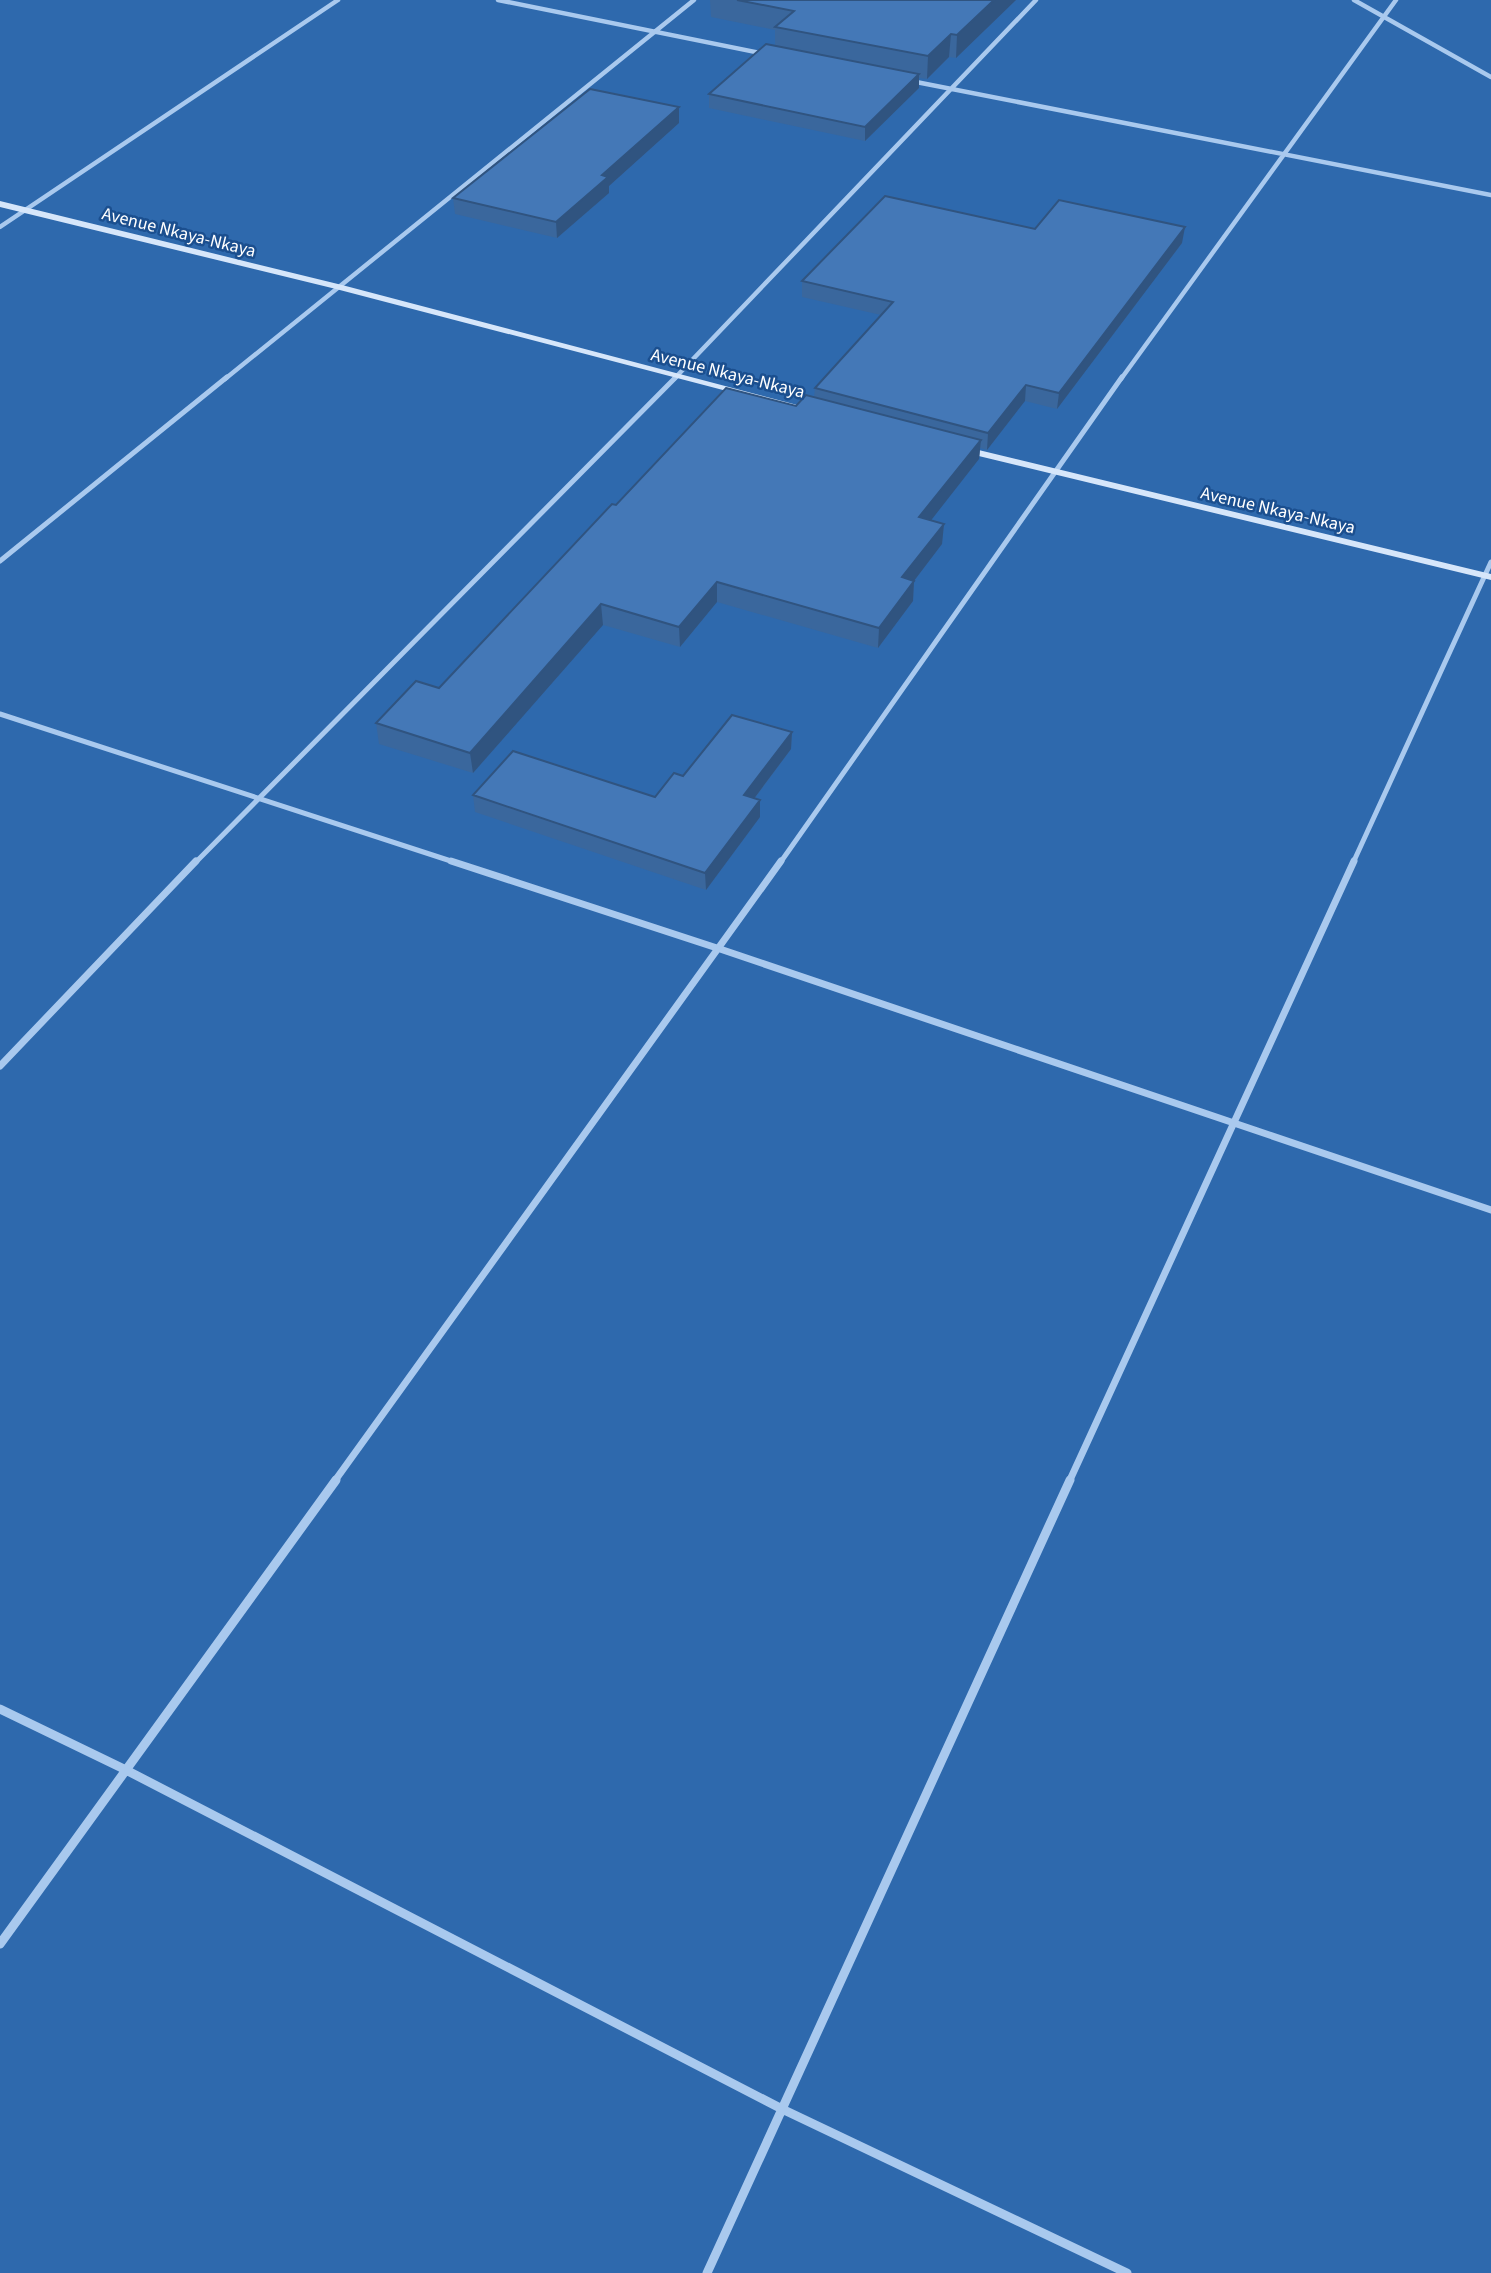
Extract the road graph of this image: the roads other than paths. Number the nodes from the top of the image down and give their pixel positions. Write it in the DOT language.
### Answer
graph roads {
  1 [pos="338,0"];
  2 [pos="498,0"];
  3 [pos="694,0"];
  4 [pos="1036,0"];
  5 [pos="1354,0"];
  6 [pos="1396,0"];
  7 [pos="1383,17"];
  8 [pos="654,33"];
  9 [pos="775,56"];
  10 [pos="1491,77"];
  11 [pos="910,81"];
  12 [pos="950,89"];
  13 [pos="1284,153"];
  14 [pos="1491,195"];
  15 [pos="0,204"];
  16 [pos="25,210"];
  17 [pos="0,227"];
  18 [pos="339,287"];
  19 [pos="677,376"];
  20 [pos="811,410"];
  21 [pos="946,445"];
  22 [pos="1053,472"];
  23 [pos="0,561"];
  24 [pos="1491,562"];
  25 [pos="1488,576"];
  26 [pos="0,714"];
  27 [pos="258,797"];
  28 [pos="720,949"];
  29 [pos="0,1066"];
  30 [pos="1231,1124"];
  31 [pos="1491,1210"];
  32 [pos="0,1709"];
  33 [pos="124,1769"];
  34 [pos="0,1944"];
  35 [pos="782,2109"];
  36 [pos="707,2273"];
  37 [pos="1127,2273"];
  1 -- 16 [label="street"];
  2 -- 8 [label="street"];
  3 -- 8 [label="street"];
  4 -- 12 [label="street"];
  5 -- 7 [label="street"];
  6 -- 7 [label="street"];
  7 -- 10 [label="street"];
  7 -- 13 [label="street"];
  8 -- 9 [label="street"];
  8 -- 18 [label="street"];
  11 -- 12 [label="street"];
  12 -- 13 [label="street"];
  12 -- 19 [label="street"];
  13 -- 14 [label="street"];
  13 -- 22 [label="street"];
  15 -- 16 [label="street, Avenue Nkaya-Nkaya"];
  16 -- 17 [label="street"];
  16 -- 18 [label="street, Avenue Nkaya-Nkaya"];
  18 -- 19 [label="street, Avenue Nkaya-Nkaya"];
  18 -- 23 [label="street"];
  19 -- 20 [label="street, Avenue Nkaya-Nkaya"];
  19 -- 27 [label="street"];
  21 -- 22 [label="street, Avenue Nkaya-Nkaya"];
  22 -- 25 [label="street, Avenue Nkaya-Nkaya"];
  22 -- 28 [label="street"];
  24 -- 25 [label="street"];
  25 -- 30 [label="street"];
  26 -- 27 [label="street"];
  27 -- 28 [label="street"];
  27 -- 29 [label="street"];
  28 -- 30 [label="street"];
  28 -- 33 [label="street"];
  30 -- 31 [label="street"];
  30 -- 35 [label="street"];
  32 -- 33 [label="street"];
  33 -- 34 [label="street"];
  33 -- 35 [label="street"];
  35 -- 36 [label="street"];
  35 -- 37 [label="street"];
}
